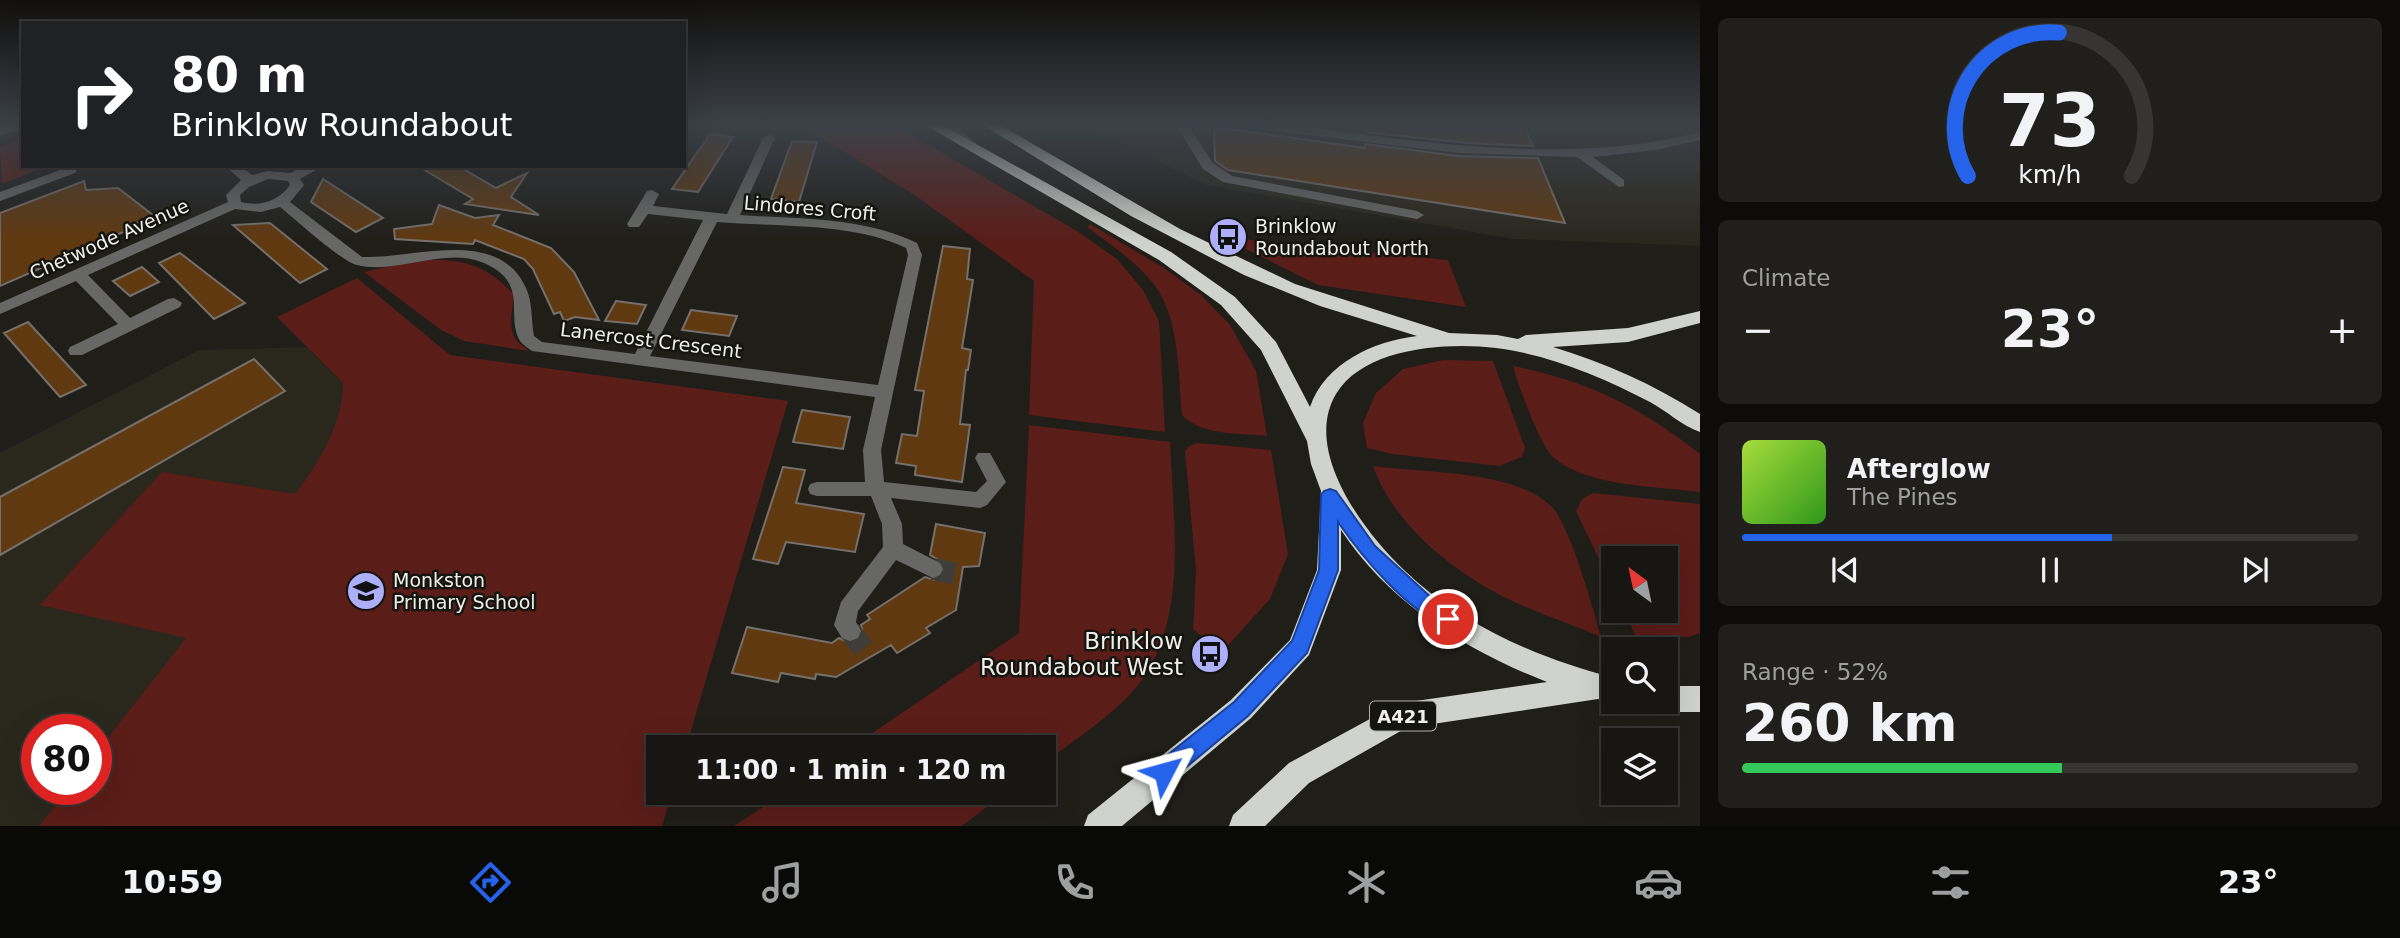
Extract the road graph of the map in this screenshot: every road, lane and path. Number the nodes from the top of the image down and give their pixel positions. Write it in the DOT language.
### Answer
graph roads {
  1 [pos="757,164"];
  2 [pos="1003,164"];
  3 [pos="1056,164"];
  4 [pos="1206,164"];
  5 [pos="1593,164"];
  6 [pos="234,168"];
  7 [pos="312,168"];
  8 [pos="70,170"];
  9 [pos="292,177"];
  10 [pos="250,180"];
  11 [pos="1619,183"];
  12 [pos="653,194"];
  13 [pos="0,197"];
  14 [pos="282,201"];
  15 [pos="235,204"];
  16 [pos="644,209"];
  17 [pos="1417,215"];
  18 [pos="712,217"];
  19 [pos="731,219"];
  20 [pos="634,224"];
  21 [pos="78,274"];
  22 [pos="174,303"];
  23 [pos="0,309"];
  24 [pos="1700,317"];
  25 [pos="128,325"];
  26 [pos="1447,339"];
  27 [pos="1506,343"];
  28 [pos="75,351"];
  29 [pos="640,360"];
  30 [pos="884,392"];
  31 [pos="1700,424"];
  32 [pos="1315,436"];
  33 [pos="984,457"];
  34 [pos="817,489"];
  35 [pos="877,489"];
  36 [pos="1329,492"];
  37 [pos="893,549"];
  38 [pos="933,569"];
  39 [pos="850,631"];
  40 [pos="1601,688"];
  41 [pos="1601,690"];
  42 [pos="1099,826"];
  43 [pos="1244,826"];
  1 -- 19 [label="street"];
  2 -- 32 [label="highway"];
  3 -- 26 [label="highway"];
  4 -- 17 [label="street"];
  5 -- 11 [label="street"];
  6 -- 10 [label="street"];
  7 -- 9 [label="street"];
  8 -- 13 [label="street"];
  9 -- 10 [label="street"];
  9 -- 14 [label="street"];
  10 -- 15 [label="street"];
  12 -- 16 [label="street"];
  14 -- 15 [label="street"];
  14 -- 29 [label="street, Lanercost Crescent"];
  15 -- 21 [label="street, Chetwode Avenue"];
  16 -- 18 [label="street, Lindores Croft"];
  16 -- 20 [label="street"];
  18 -- 19 [label="street, Lindores Croft"];
  18 -- 29 [label="street"];
  19 -- 30 [label="street, Lindores Croft"];
  21 -- 23 [label="street, Chetwode Avenue"];
  21 -- 25 [label="street"];
  22 -- 25 [label="street"];
  24 -- 27 [label="highway"];
  25 -- 28 [label="street"];
  26 -- 27 [label="highway"];
  26 -- 32 [label="highway"];
  27 -- 31 [label="highway"];
  29 -- 30 [label="street, Lanercost Crescent"];
  30 -- 35 [label="street"];
  32 -- 36 [label="highway"];
  33 -- 35 [label="street"];
  34 -- 35 [label="street"];
  35 -- 37 [label="street"];
  36 -- 40 [label="highway"];
  36 -- 42 [label="highway"];
  37 -- 38 [label="street"];
  37 -- 39 [label="street"];
  41 -- 43 [label="highway, A421"];
}
